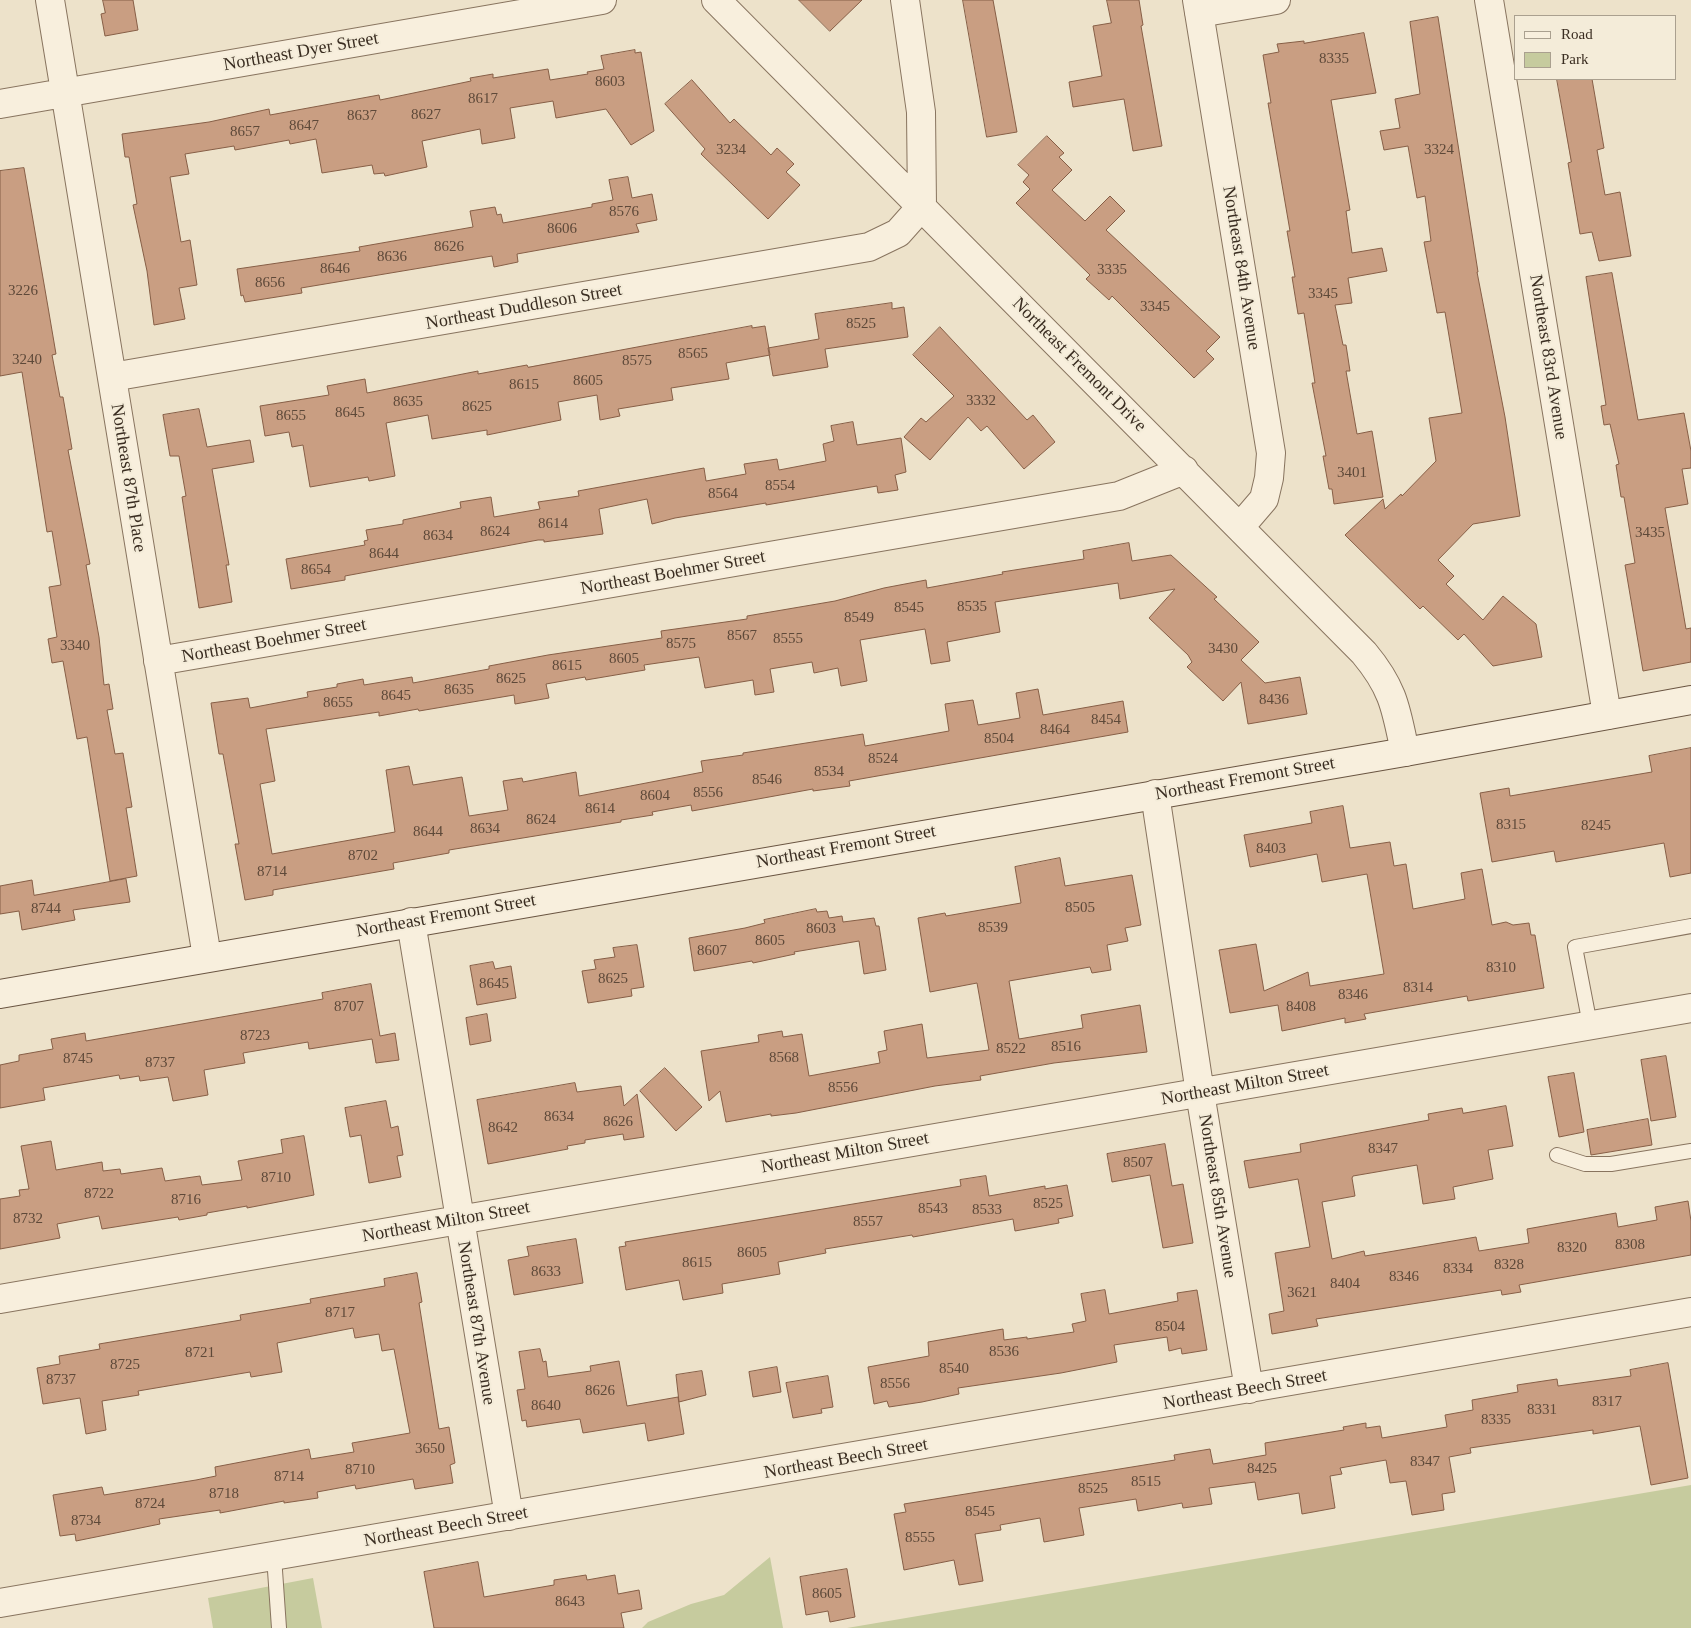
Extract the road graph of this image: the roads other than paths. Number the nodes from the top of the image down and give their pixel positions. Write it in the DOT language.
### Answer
graph roads {
  1 [pos="50,0"];
  2 [pos="602,0"];
  3 [pos="716,0"];
  4 [pos="905,0"];
  5 [pos="1276,0"];
  6 [pos="1490,0"];
  7 [pos="1198,6"];
  8 [pos="65,93"];
  9 [pos="0,104"];
  10 [pos="922,206"];
  11 [pos="112,377"];
  12 [pos="1184,470"];
  13 [pos="1240,527"];
  14 [pos="158,661"];
  15 [pos="1691,700"];
  16 [pos="1607,715"];
  17 [pos="1405,752"];
  18 [pos="1155,794"];
  19 [pos="411,922"];
  20 [pos="1691,926"];
  21 [pos="207,957"];
  22 [pos="0,994"];
  23 [pos="1691,1008"];
  24 [pos="1590,1025"];
  25 [pos="1200,1093"];
  26 [pos="1691,1151"];
  27 [pos="1557,1155"];
  28 [pos="459,1219"];
  29 [pos="0,1299"];
  30 [pos="1691,1312"];
  31 [pos="1249,1389"];
  32 [pos="509,1516"];
  33 [pos="274,1556"];
  34 [pos="0,1602"];
  35 [pos="279,1628"];
  1 -- 8 [label="street, Northeast 87th Place"];
  2 -- 8 [label="street, Northeast Dyer Street"];
  3 -- 10 [label="street, Northeast Fremont Drive"];
  4 -- 10 [label="street"];
  5 -- 7 [label="street"];
  6 -- 16 [label="street, Northeast 83rd Avenue"];
  7 -- 13 [label="street, Northeast 84th Avenue"];
  8 -- 9 [label="street, Northeast Dyer Street"];
  8 -- 11 [label="street, Northeast 87th Place"];
  10 -- 11 [label="street, Northeast Duddleson Street"];
  10 -- 12 [label="street, Northeast Fremont Drive"];
  11 -- 14 [label="street, Northeast 87th Place"];
  12 -- 13 [label="street, Northeast Fremont Drive"];
  12 -- 14 [label="street, Northeast Boehmer Street"];
  13 -- 17 [label="street, Northeast Fremont Drive"];
  14 -- 21 [label="street, Northeast 87th Place"];
  15 -- 16 [label="street, Northeast Fremont Street"];
  16 -- 17 [label="street, Northeast Fremont Street"];
  17 -- 18 [label="street, Northeast Fremont Street"];
  18 -- 19 [label="street, Northeast Fremont Street"];
  18 -- 25 [label="street, Northeast 85th Avenue"];
  19 -- 21 [label="street, Northeast Fremont Street"];
  19 -- 28 [label="street, Northeast 87th Avenue"];
  20 -- 24 [label="lane"];
  21 -- 22 [label="street, Northeast Fremont Street"];
  23 -- 24 [label="street, Northeast Milton Street"];
  24 -- 25 [label="street, Northeast Milton Street"];
  25 -- 28 [label="street, Northeast Milton Street"];
  25 -- 31 [label="street, Northeast 85th Avenue"];
  26 -- 27 [label="lane"];
  28 -- 29 [label="street, Northeast Milton Street"];
  28 -- 32 [label="street, Northeast 87th Avenue"];
  30 -- 31 [label="street, Northeast Beech Street"];
  31 -- 32 [label="street, Northeast Beech Street"];
  32 -- 33 [label="street, Northeast Beech Street"];
  33 -- 34 [label="street, Northeast Beech Street"];
  33 -- 35 [label="lane"];
}
